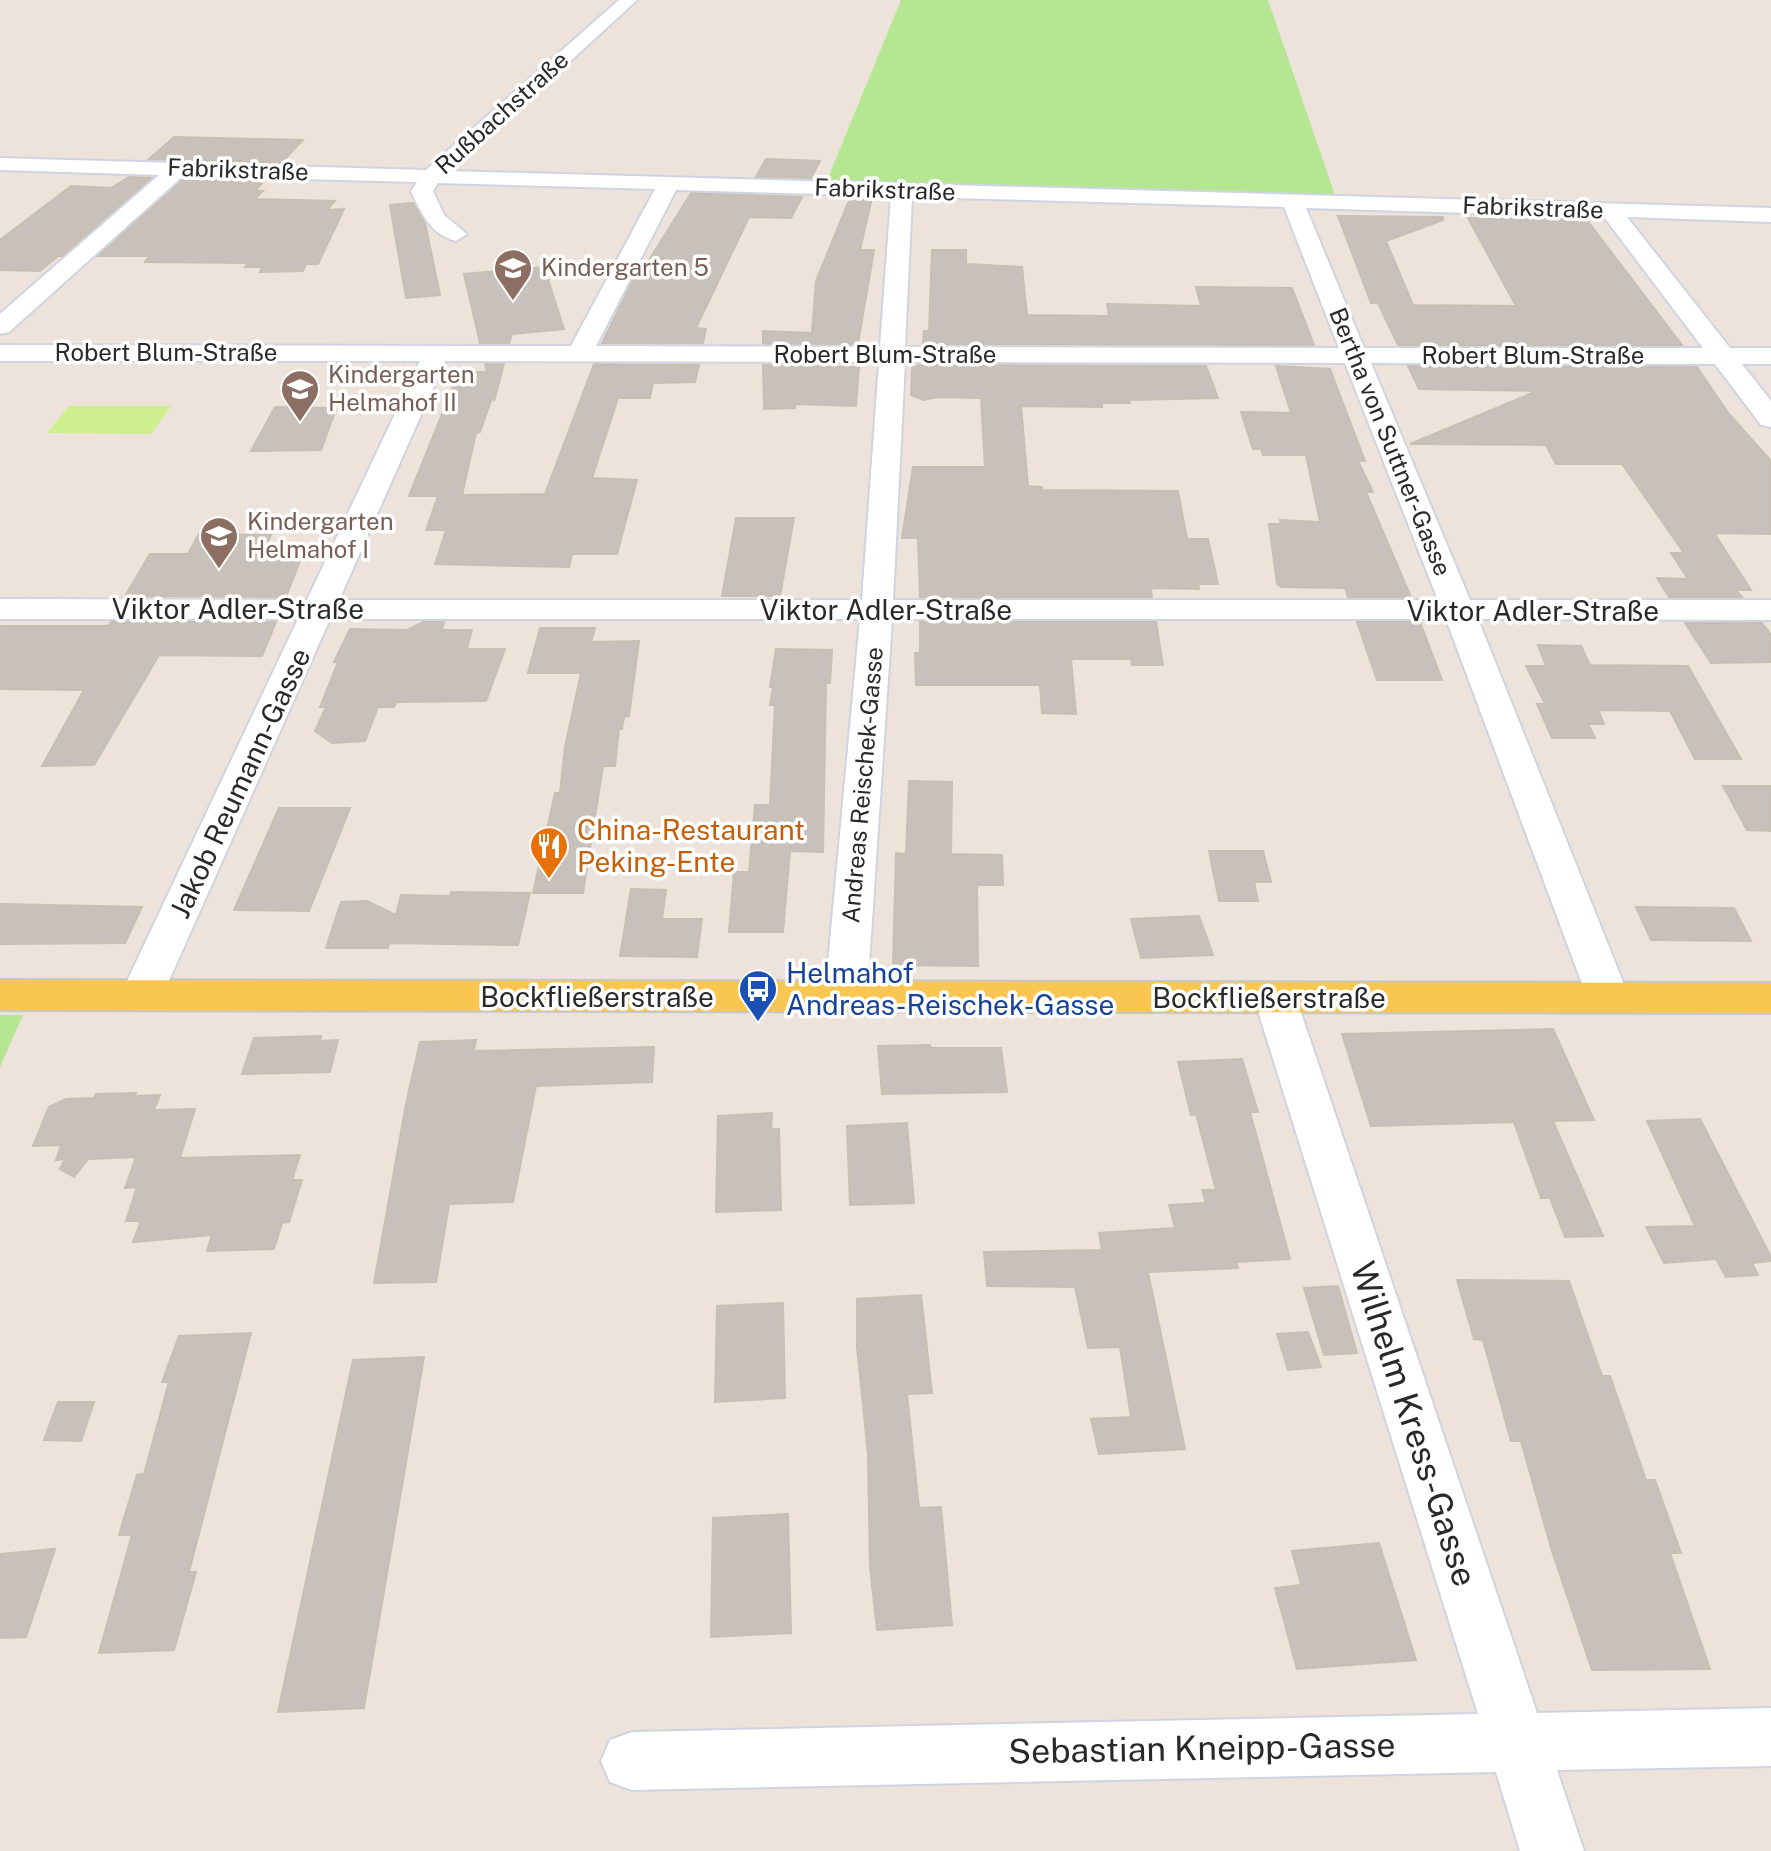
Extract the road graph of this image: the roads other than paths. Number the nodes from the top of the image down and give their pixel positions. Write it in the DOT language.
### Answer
graph roads {
  1 [pos="629,0"];
  2 [pos="0,164"];
  3 [pos="178,169"];
  4 [pos="432,176"];
  5 [pos="669,183"];
  6 [pos="902,190"];
  7 [pos="1292,201"];
  8 [pos="1611,211"];
  9 [pos="1771,215"];
  10 [pos="456,234"];
  11 [pos="0,327"];
  12 [pos="0,353"];
  13 [pos="436,354"];
  14 [pos="890,354"];
  15 [pos="579,355"];
  16 [pos="1354,355"];
  17 [pos="1724,356"];
  18 [pos="1771,356"];
  19 [pos="1771,419"];
  20 [pos="0,609"];
  21 [pos="321,609"];
  22 [pos="877,610"];
  23 [pos="1771,610"];
  24 [pos="1459,612"];
  25 [pos="142,994"];
  26 [pos="0,995"];
  27 [pos="846,996"];
  28 [pos="1608,997"];
  29 [pos="1275,998"];
  30 [pos="1771,998"];
  31 [pos="1771,1737"];
  32 [pos="1518,1741"];
  33 [pos="632,1761"];
  34 [pos="1552,1851"];
  1 -- 4 [label="street, Rußbachstraße"];
  2 -- 3 [label="street, Fabrikstraße"];
  3 -- 4 [label="street, Fabrikstraße"];
  3 -- 11 [label="street"];
  4 -- 5 [label="street, Fabrikstraße"];
  4 -- 10 [label="street, Rußbachstraße"];
  5 -- 6 [label="street, Fabrikstraße"];
  5 -- 15 [label="street"];
  6 -- 7 [label="street, Fabrikstraße"];
  6 -- 14 [label="street, Andreas Reischek-Gasse"];
  7 -- 8 [label="street, Fabrikstraße"];
  7 -- 16 [label="street, Bertha von Suttner-Gasse"];
  8 -- 9 [label="street, Fabrikstraße"];
  8 -- 17 [label="street"];
  12 -- 13 [label="street, Robert Blum-Straße"];
  13 -- 15 [label="street, Robert Blum-Straße"];
  13 -- 21 [label="street, Jakob Reumann-Gasse"];
  14 -- 15 [label="street, Robert Blum-Straße"];
  14 -- 16 [label="street, Robert Blum-Straße"];
  14 -- 22 [label="street, Andreas Reischek-Gasse"];
  16 -- 17 [label="street, Robert Blum-Straße"];
  16 -- 24 [label="street, Bertha von Suttner-Gasse"];
  17 -- 18 [label="street, Robert Blum-Straße"];
  17 -- 19 [label="street"];
  20 -- 21 [label="street, Viktor Adler-Straße"];
  21 -- 22 [label="street, Viktor Adler-Straße"];
  21 -- 25 [label="street, Jakob Reumann-Gasse"];
  22 -- 24 [label="street, Viktor Adler-Straße"];
  22 -- 27 [label="street, Andreas Reischek-Gasse"];
  23 -- 24 [label="street, Viktor Adler-Straße"];
  24 -- 28 [label="street, Bertha von Suttner-Gasse"];
  25 -- 26 [label="main road, Bockfließerstraße"];
  25 -- 27 [label="main road, Bockfließerstraße"];
  27 -- 29 [label="main road, Bockfließerstraße"];
  28 -- 29 [label="main road, Bockfließerstraße"];
  28 -- 30 [label="main road, Bockfließerstraße"];
  29 -- 32 [label="street, Wilhelm Kress-Gasse"];
  31 -- 32 [label="street, Sebastian Kneipp-Gasse"];
  32 -- 33 [label="street, Sebastian Kneipp-Gasse"];
  32 -- 34 [label="street, Wilhelm Kress-Gasse"];
}
